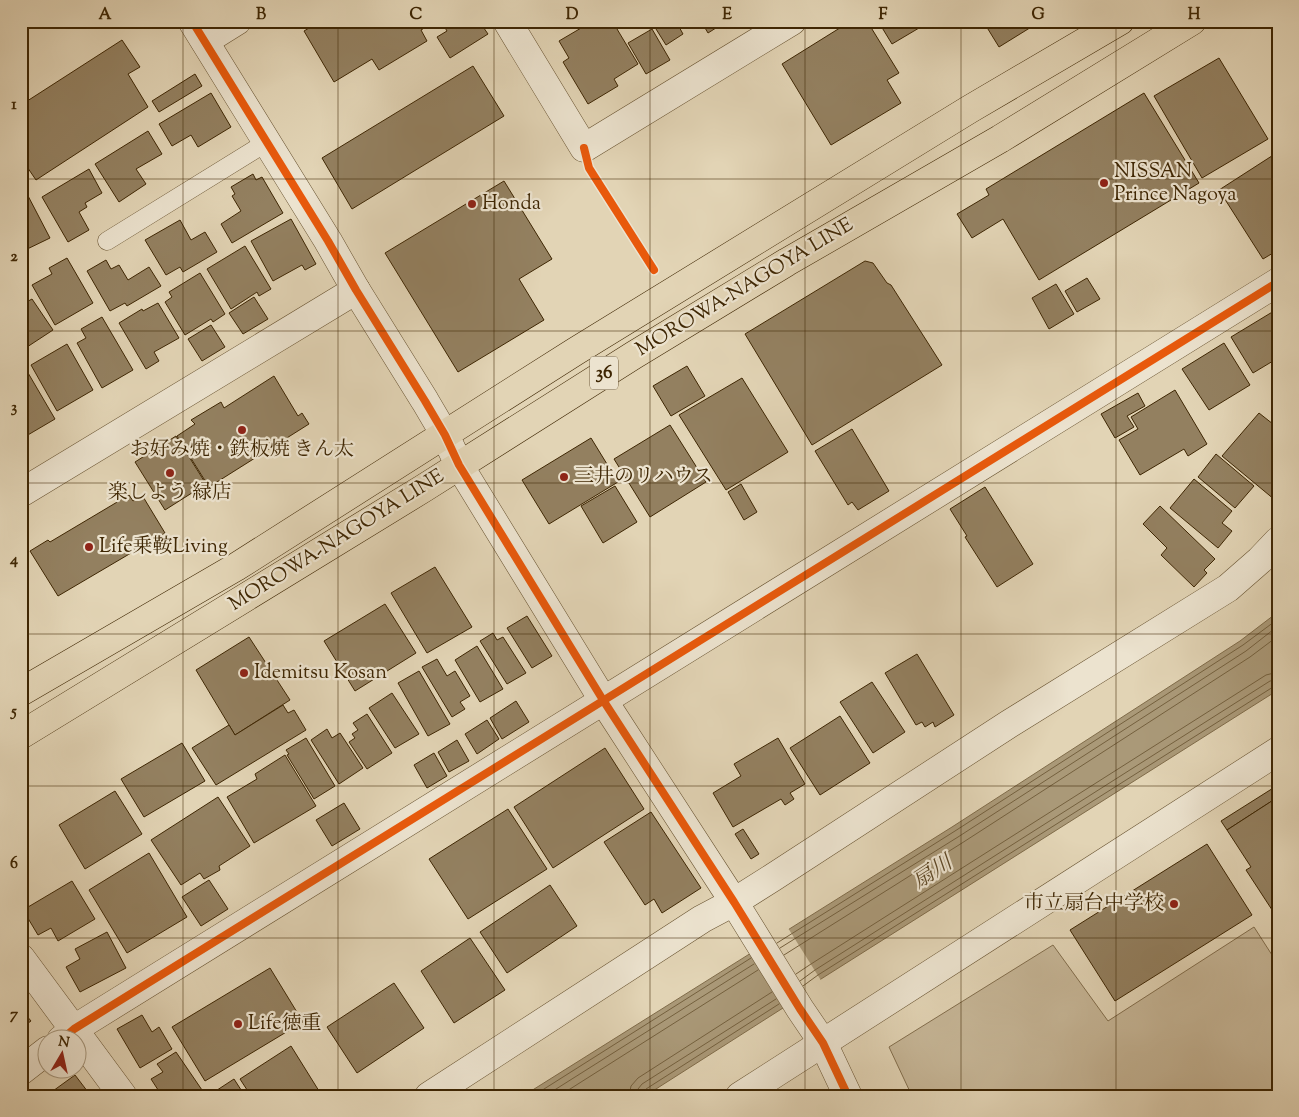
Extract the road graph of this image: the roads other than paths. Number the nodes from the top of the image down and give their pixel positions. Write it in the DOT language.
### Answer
graph roads {
  1 [pos="237,21"];
  2 [pos="507,21"];
  3 [pos="792,21"];
  4 [pos="1120,21"];
  5 [pos="1192,21"];
  6 [pos="198,31"];
  7 [pos="267,142"];
  8 [pos="107,241"];
  9 [pos="1278,282"];
  10 [pos="356,290"];
  11 [pos="445,435"];
  12 [pos="459,465"];
  13 [pos="21,493"];
  14 [pos="1278,541"];
  15 [pos="21,692"];
  16 [pos="603,700"];
  17 [pos="21,735"];
  18 [pos="1278,752"];
  19 [pos="734,902"];
  20 [pos="21,958"];
  21 [pos="66,1030"];
  22 [pos="74,1030"];
  23 [pos="823,1043"];
  24 [pos="88,1057"];
  25 [pos="38,1058"];
  26 [pos="21,1071"];
  27 [pos="122,1096"];
  28 [pos="430,1096"];
  29 [pos="740,1096"];
  30 [pos="848,1096"];
  1 -- 6 [label="street"];
  2 -- 3 [label="street"];
  4 -- 11 [label="main road, MOROWA-NAGOYA LINE / 36"];
  5 -- 12 [label="main road, MOROWA-NAGOYA LINE / 36"];
  6 -- 7 [label="street"];
  7 -- 8 [label="lane"];
  7 -- 10 [label="street"];
  9 -- 16 [label="street"];
  10 -- 11 [label="street"];
  10 -- 13 [label="street"];
  11 -- 12 [label="street"];
  11 -- 15 [label="main road, MOROWA-NAGOYA LINE / 36"];
  12 -- 16 [label="street"];
  12 -- 17 [label="main road, MOROWA-NAGOYA LINE / 36"];
  14 -- 19 [label="street"];
  16 -- 19 [label="street"];
  16 -- 22 [label="street"];
  18 -- 23 [label="street"];
  19 -- 23 [label="street"];
  19 -- 28 [label="street"];
  20 -- 21 [label="street"];
  23 -- 29 [label="street"];
  23 -- 30 [label="street"];
  24 -- 27 [label="street"];
  25 -- 26 [label="street"];
}
